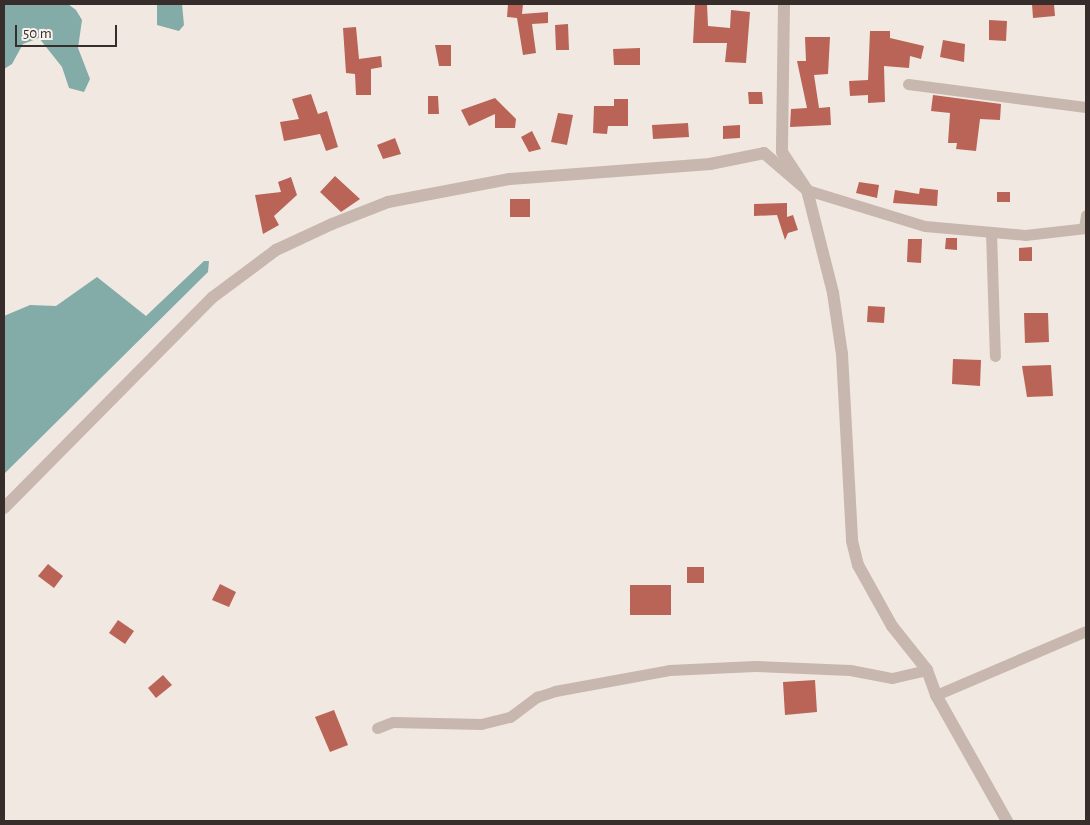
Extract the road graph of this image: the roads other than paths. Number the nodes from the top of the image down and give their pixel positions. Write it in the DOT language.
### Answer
graph roads {
  1 [pos="784,4"];
  2 [pos="908,84"];
  3 [pos="1086,107"];
  4 [pos="806,190"];
  5 [pos="1086,215"];
  6 [pos="1085,228"];
  7 [pos="991,232"];
  8 [pos="995,356"];
  9 [pos="4,508"];
  10 [pos="1086,632"];
  11 [pos="927,670"];
  12 [pos="936,695"];
  13 [pos="377,728"];
  14 [pos="1007,821"];
  1 -- 4 [label="street"];
  2 -- 3 [label="street"];
  4 -- 7 [label="street"];
  4 -- 9 [label="street"];
  4 -- 11 [label="street"];
  5 -- 6 [label="street"];
  6 -- 7 [label="street"];
  7 -- 8 [label="street"];
  10 -- 12 [label="street"];
  11 -- 12 [label="street"];
  11 -- 13 [label="street"];
  12 -- 14 [label="street"];
}
